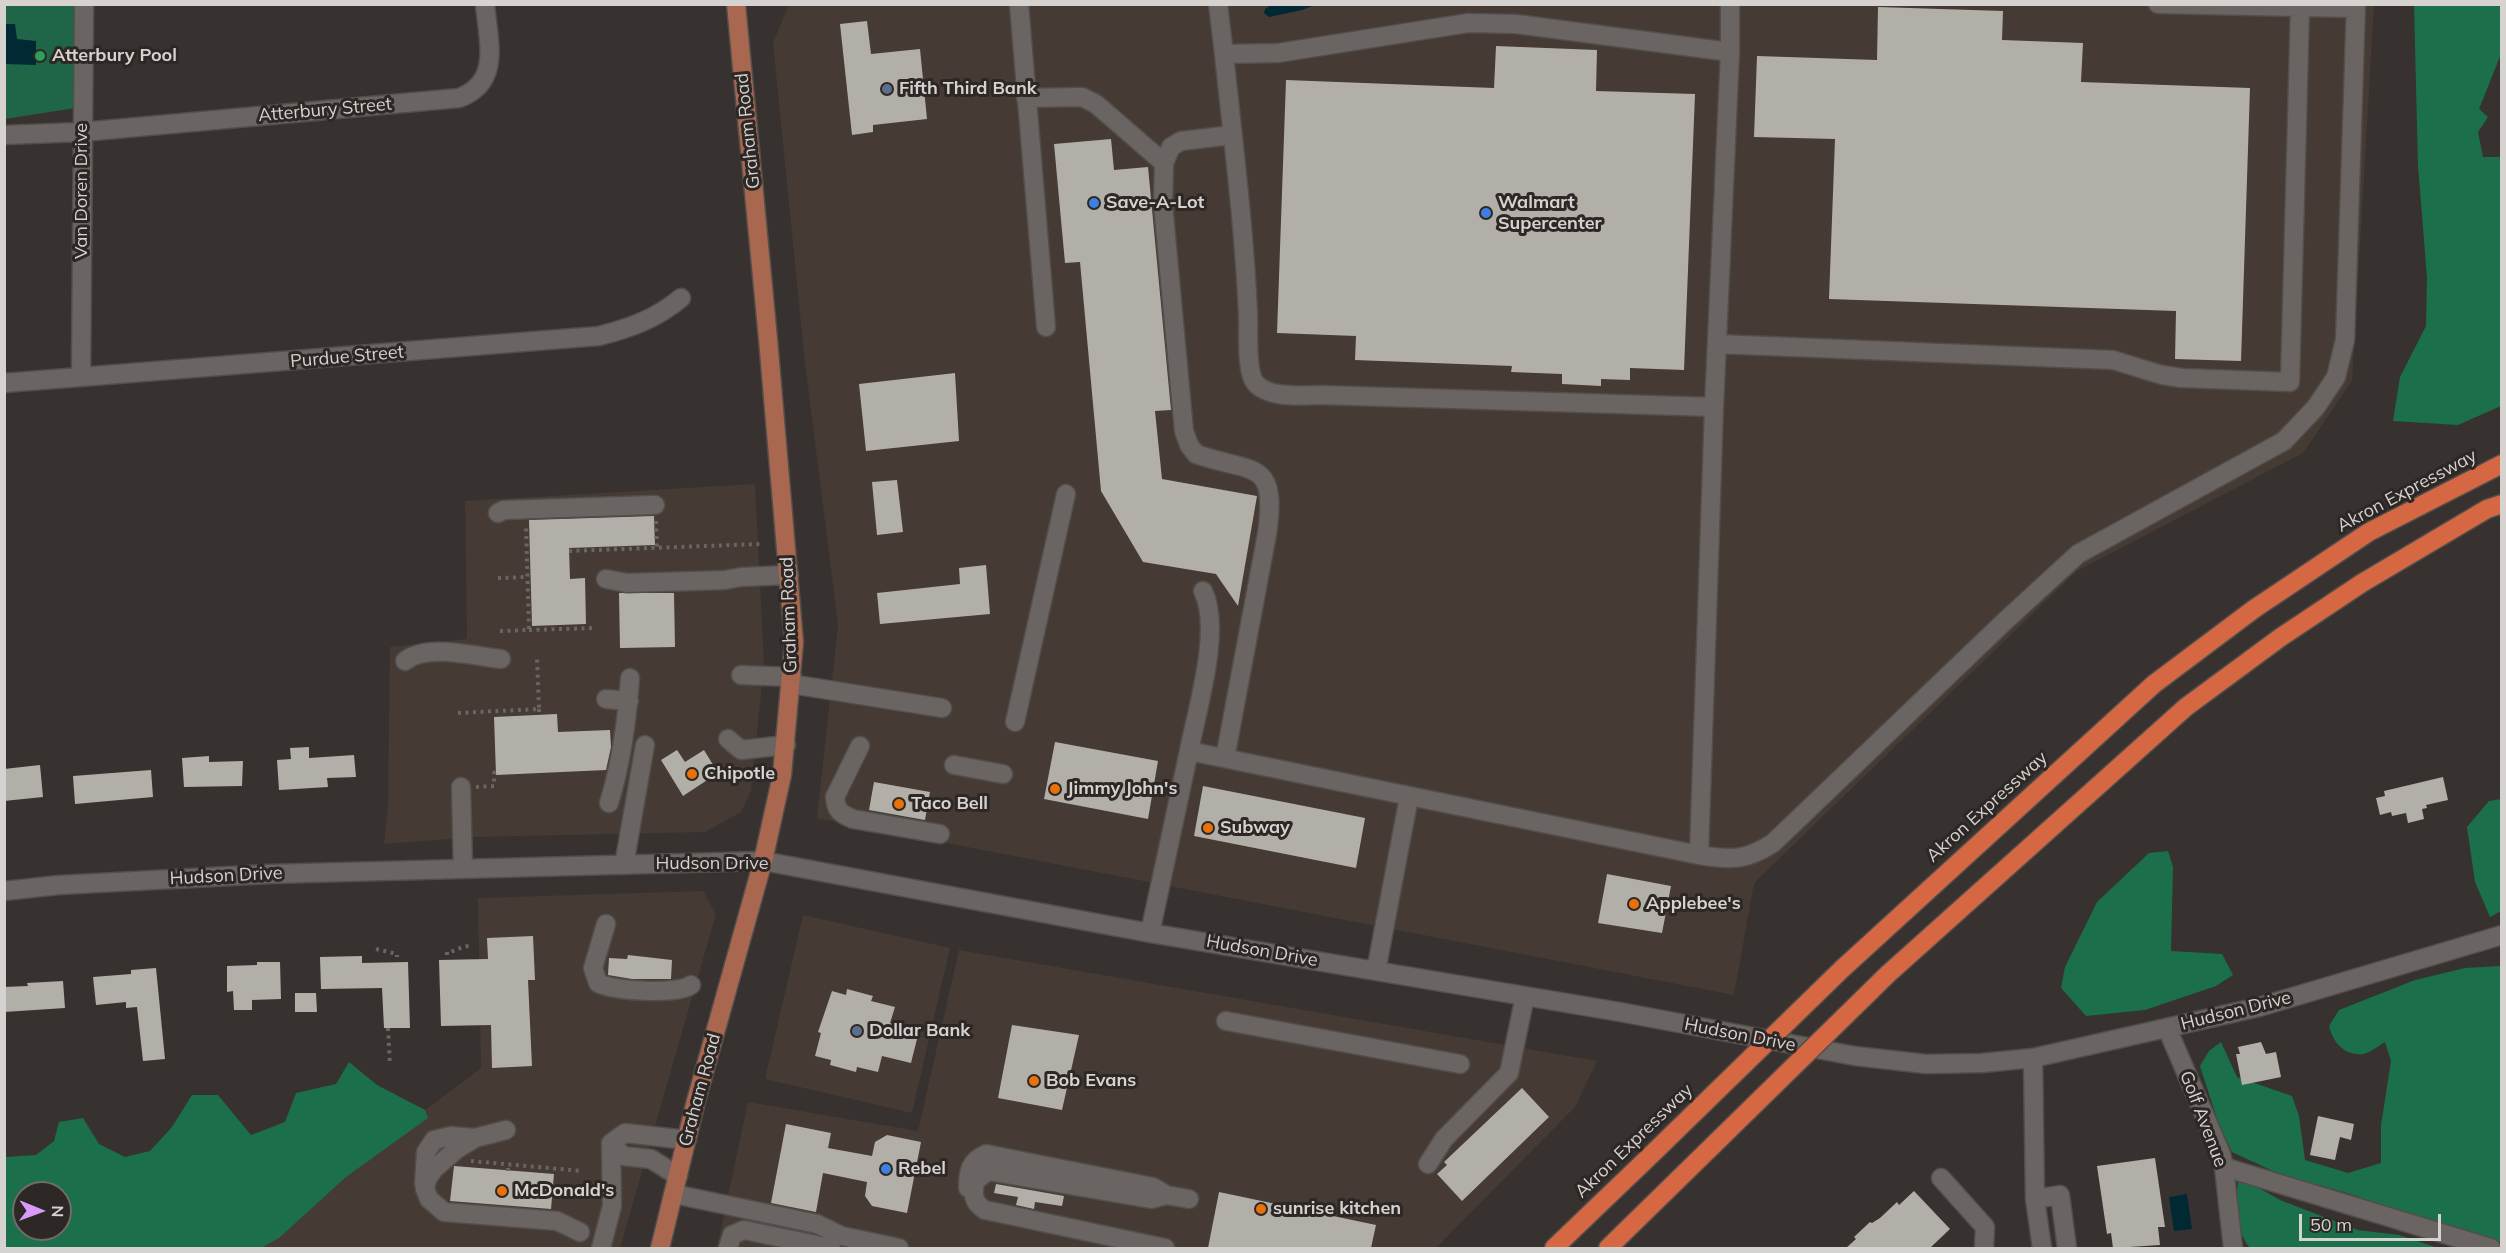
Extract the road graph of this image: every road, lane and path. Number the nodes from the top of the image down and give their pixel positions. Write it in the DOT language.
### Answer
graph roads {
  1 [pos="84,4"];
  2 [pos="484,4"];
  3 [pos="736,4"];
  4 [pos="1018,4"];
  5 [pos="1218,4"];
  6 [pos="1730,4"];
  7 [pos="2158,4"];
  8 [pos="2356,6"];
  9 [pos="2300,7"];
  10 [pos="1730,52"];
  11 [pos="1224,54"];
  12 [pos="1026,98"];
  13 [pos="82,132"];
  14 [pos="4,135"];
  15 [pos="1233,135"];
  16 [pos="1164,163"];
  17 [pos="681,298"];
  18 [pos="1046,327"];
  19 [pos="1717,344"];
  20 [pos="81,377"];
  21 [pos="4,383"];
  22 [pos="1714,406"];
  23 [pos="2502,464"];
  24 [pos="1066,494"];
  25 [pos="2502,504"];
  26 [pos="656,508"];
  27 [pos="498,513"];
  28 [pos="526,516"];
  29 [pos="760,544"];
  30 [pos="657,548"];
  31 [pos="569,551"];
  32 [pos="789,575"];
  33 [pos="527,577"];
  34 [pos="498,578"];
  35 [pos="606,579"];
  36 [pos="1203,591"];
  37 [pos="596,628"];
  38 [pos="529,630"];
  39 [pos="500,631"];
  40 [pos="537,658"];
  41 [pos="501,659"];
  42 [pos="405,661"];
  43 [pos="741,675"];
  44 [pos="630,678"];
  45 [pos="792,680"];
  46 [pos="606,699"];
  47 [pos="629,701"];
  48 [pos="942,708"];
  49 [pos="539,709"];
  50 [pos="458,713"];
  51 [pos="539,715"];
  52 [pos="1015,722"];
  53 [pos="728,739"];
  54 [pos="786,745"];
  55 [pos="645,746"];
  56 [pos="860,746"];
  57 [pos="1189,751"];
  58 [pos="1225,758"];
  59 [pos="954,765"];
  60 [pos="496,772"];
  61 [pos="1004,774"];
  62 [pos="460,787"];
  63 [pos="1409,797"];
  64 [pos="609,803"];
  65 [pos="940,834"];
  66 [pos="1699,855"];
  67 [pos="763,861"];
  68 [pos="624,865"];
  69 [pos="463,869"];
  70 [pos="4,891"];
  71 [pos="606,924"];
  72 [pos="1150,933"];
  73 [pos="2502,935"];
  74 [pos="470,946"];
  75 [pos="376,949"];
  76 [pos="447,955"];
  77 [pos="397,957"];
  78 [pos="1376,971"];
  79 [pos="692,985"];
  80 [pos="1525,996"];
  81 [pos="1226,1021"];
  82 [pos="388,1028"];
  83 [pos="2167,1028"];
  84 [pos="2033,1058"];
  85 [pos="1460,1064"];
  86 [pos="390,1065"];
  87 [pos="506,1130"];
  88 [pos="687,1140"];
  89 [pos="611,1143"];
  90 [pos="462,1161"];
  91 [pos="508,1164"];
  92 [pos="1428,1164"];
  93 [pos="2224,1167"];
  94 [pos="508,1171"];
  95 [pos="582,1171"];
  96 [pos="678,1176"];
  97 [pos="1941,1178"];
  98 [pos="674,1194"];
  99 [pos="1189,1199"];
  100 [pos="2035,1199"];
  101 [pos="580,1232"];
  102 [pos="603,1241"];
  103 [pos="660,1248"];
  104 [pos="728,1248"];
  105 [pos="831,1248"];
  106 [pos="899,1248"];
  107 [pos="1165,1248"];
  108 [pos="1554,1248"];
  109 [pos="1608,1248"];
  110 [pos="1984,1248"];
  111 [pos="2042,1248"];
  112 [pos="2067,1248"];
  113 [pos="2233,1248"];
  114 [pos="2491,1248"];
  1 -- 13 [label="street, Van Doren Drive"];
  2 -- 13 [label="street, Atterbury Street"];
  3 -- 32 [label="main road, Graham Road"];
  4 -- 12 [label="street"];
  5 -- 11 [label="street"];
  6 -- 10 [label="street"];
  7 -- 9 [label="street"];
  8 -- 9 [label="street"];
  8 -- 66 [label="street"];
  9 -- 19 [label="street"];
  10 -- 11 [label="street"];
  10 -- 19 [label="street"];
  11 -- 15 [label="street"];
  12 -- 16 [label="street"];
  12 -- 18 [label="street"];
  13 -- 14 [label="street, Atterbury Street"];
  13 -- 20 [label="street, Van Doren Drive"];
  15 -- 16 [label="street"];
  15 -- 22 [label="street"];
  16 -- 58 [label="street"];
  17 -- 20 [label="street, Purdue Street"];
  19 -- 22 [label="street"];
  20 -- 21 [label="street, Purdue Street"];
  22 -- 66 [label="street"];
  23 -- 108 [label="highway, Akron Expressway, bridge"];
  24 -- 52 [label="street"];
  25 -- 109 [label="highway, bridge"];
  26 -- 27 [label="street"];
  26 -- 30 [label="path"];
  28 -- 33 [label="path"];
  29 -- 30 [label="path"];
  30 -- 31 [label="path"];
  32 -- 35 [label="street"];
  32 -- 45 [label="main road, Graham Road"];
  33 -- 34 [label="path"];
  33 -- 38 [label="path"];
  36 -- 57 [label="street"];
  37 -- 38 [label="path"];
  38 -- 39 [label="path"];
  40 -- 49 [label="path"];
  41 -- 42 [label="street"];
  43 -- 45 [label="street"];
  44 -- 47 [label="street"];
  45 -- 48 [label="street"];
  45 -- 54 [label="main road, Graham Road"];
  46 -- 47 [label="street"];
  47 -- 64 [label="street"];
  49 -- 50 [label="path"];
  49 -- 51 [label="path"];
  53 -- 54 [label="street"];
  54 -- 67 [label="main road, Graham Road"];
  55 -- 68 [label="street"];
  56 -- 65 [label="street"];
  57 -- 58 [label="street"];
  57 -- 72 [label="street"];
  58 -- 63 [label="street"];
  59 -- 61 [label="street"];
  60 -- 62 [label="path"];
  62 -- 69 [label="street"];
  63 -- 66 [label="street"];
  63 -- 78 [label="street"];
  67 -- 68 [label="street, Hudson Drive"];
  67 -- 72 [label="street, Hudson Drive"];
  67 -- 88 [label="main road, Graham Road"];
  68 -- 69 [label="street, Hudson Drive"];
  69 -- 70 [label="street, Hudson Drive"];
  71 -- 79 [label="street"];
  72 -- 78 [label="street, Hudson Drive"];
  73 -- 83 [label="street, Hudson Drive"];
  74 -- 76 [label="path"];
  75 -- 77 [label="path"];
  78 -- 80 [label="street, Hudson Drive"];
  80 -- 84 [label="street, Hudson Drive"];
  80 -- 92 [label="street"];
  81 -- 85 [label="street"];
  82 -- 86 [label="path"];
  83 -- 84 [label="street, Hudson Drive"];
  83 -- 93 [label="street, Golf Avenue"];
  84 -- 100 [label="street"];
  87 -- 101 [label="street"];
  88 -- 89 [label="street"];
  88 -- 96 [label="main road, Graham Road"];
  89 -- 96 [label="street"];
  89 -- 102 [label="street"];
  90 -- 91 [label="path"];
  91 -- 94 [label="path"];
  91 -- 95 [label="path"];
  93 -- 113 [label="street, Golf Avenue"];
  93 -- 114 [label="street"];
  96 -- 98 [label="main road, Graham Road"];
  97 -- 110 [label="street"];
  98 -- 103 [label="main road, Graham Road"];
  98 -- 106 [label="street"];
  99 -- 107 [label="street"];
  100 -- 111 [label="street"];
  100 -- 112 [label="street"];
  104 -- 105 [label="street"];
}
